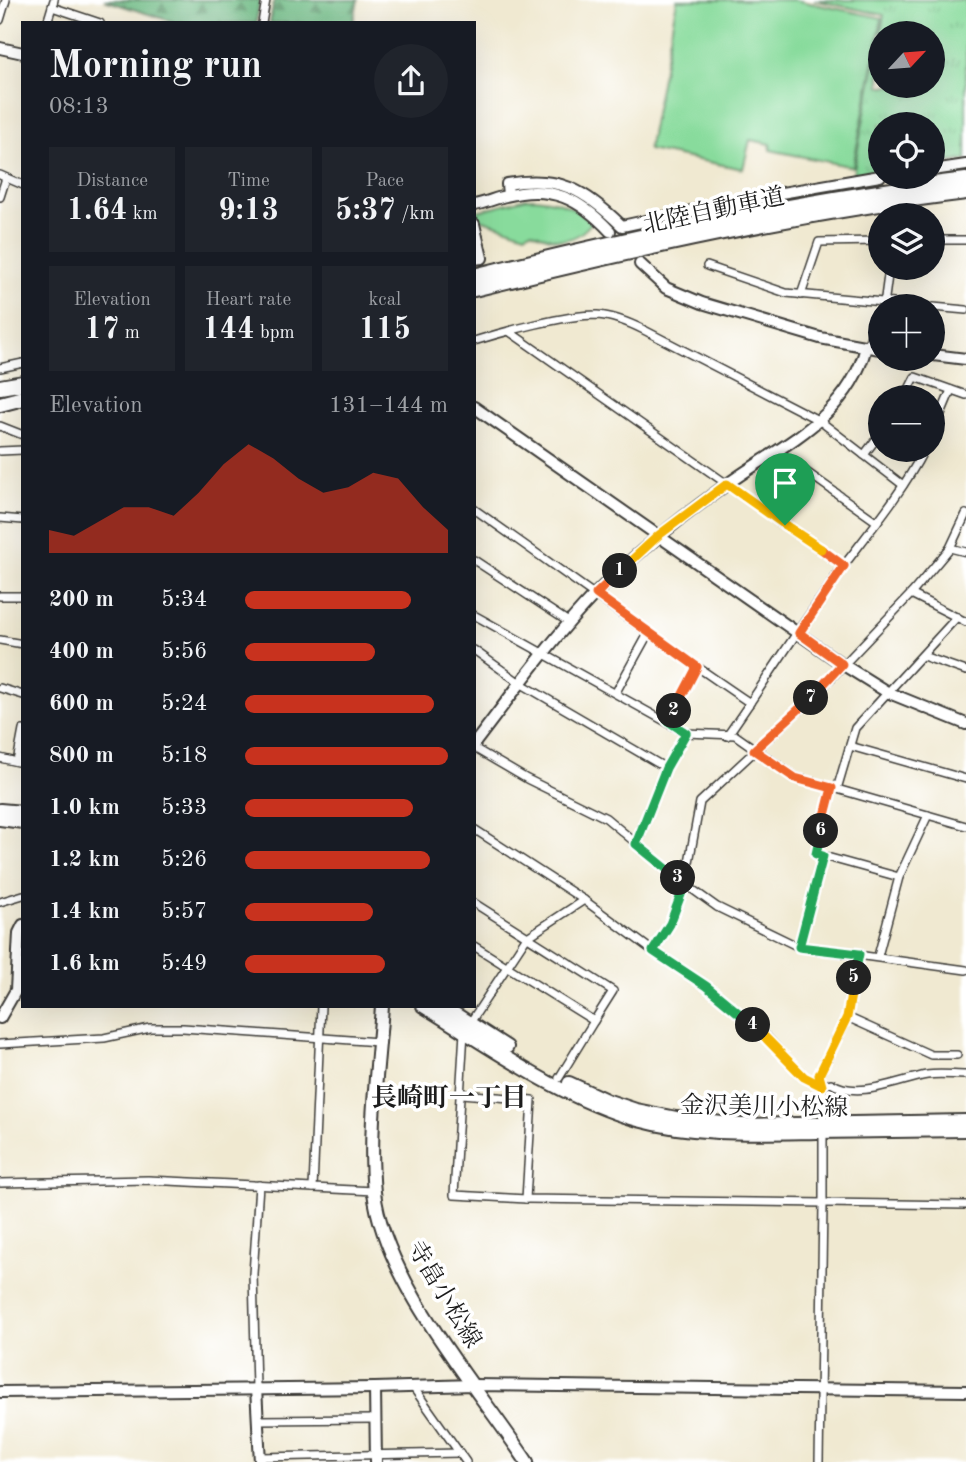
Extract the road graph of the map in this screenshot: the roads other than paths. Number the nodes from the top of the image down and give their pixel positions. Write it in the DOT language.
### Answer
graph roads {
  1 [pos="6,0"];
  2 [pos="266,0"];
  3 [pos="53,4"];
  4 [pos="0,20"];
  5 [pos="48,21"];
  6 [pos="95,21"];
  7 [pos="262,21"];
  8 [pos="0,48"];
  9 [pos="21,53"];
  10 [pos="966,165"];
  11 [pos="945,168"];
  12 [pos="3,176"];
  13 [pos="868,178"];
  14 [pos="966,180"];
  15 [pos="21,184"];
  16 [pos="966,192"];
  17 [pos="508,195"];
  18 [pos="0,197"];
  19 [pos="476,204"];
  20 [pos="610,231"];
  21 [pos="476,232"];
  22 [pos="945,240"];
  23 [pos="966,240"];
  24 [pos="868,241"];
  25 [pos="476,260"];
  26 [pos="640,264"];
  27 [pos="707,267"];
  28 [pos="476,276"];
  29 [pos="476,289"];
  30 [pos="801,295"];
  31 [pos="868,302"];
  32 [pos="945,308"];
  33 [pos="966,310"];
  34 [pos="510,332"];
  35 [pos="476,340"];
  36 [pos="868,343"];
  37 [pos="866,347"];
  38 [pos="945,356"];
  39 [pos="966,359"];
  40 [pos="21,363"];
  41 [pos="0,368"];
  42 [pos="21,381"];
  43 [pos="0,385"];
  44 [pos="911,385"];
  45 [pos="937,385"];
  46 [pos="945,388"];
  47 [pos="951,390"];
  48 [pos="966,395"];
  49 [pos="21,397"];
  50 [pos="0,402"];
  51 [pos="945,404"];
  52 [pos="476,408"];
  53 [pos="820,421"];
  54 [pos="0,426"];
  55 [pos="21,434"];
  56 [pos="21,450"];
  57 [pos="868,450"];
  58 [pos="0,451"];
  59 [pos="777,451"];
  60 [pos="864,455"];
  61 [pos="917,462"];
  62 [pos="727,484"];
  63 [pos="903,485"];
  64 [pos="476,510"];
  65 [pos="966,514"];
  66 [pos="0,518"];
  67 [pos="21,520"];
  68 [pos="877,522"];
  69 [pos="659,535"];
  70 [pos="950,548"];
  71 [pos="966,552"];
  72 [pos="476,561"];
  73 [pos="844,566"];
  74 [pos="596,594"];
  75 [pos="911,594"];
  76 [pos="0,596"];
  77 [pos="21,596"];
  78 [pos="476,616"];
  79 [pos="957,617"];
  80 [pos="966,622"];
  81 [pos="570,623"];
  82 [pos="799,633"];
  83 [pos="648,634"];
  84 [pos="0,640"];
  85 [pos="21,644"];
  86 [pos="476,651"];
  87 [pos="545,653"];
  88 [pos="923,656"];
  89 [pos="842,664"];
  90 [pos="697,667"];
  91 [pos="966,671"];
  92 [pos="520,683"];
  93 [pos="0,688"];
  94 [pos="616,692"];
  95 [pos="887,692"];
  96 [pos="21,694"];
  97 [pos="750,703"];
  98 [pos="668,721"];
  99 [pos="966,723"];
  100 [pos="686,733"];
  101 [pos="727,736"];
  102 [pos="21,741"];
  103 [pos="476,743"];
  104 [pos="850,746"];
  105 [pos="476,747"];
  106 [pos="754,750"];
  107 [pos="0,758"];
  108 [pos="666,768"];
  109 [pos="966,779"];
  110 [pos="0,810"];
  111 [pos="21,812"];
  112 [pos="928,816"];
  113 [pos="0,819"];
  114 [pos="21,822"];
  115 [pos="966,826"];
  116 [pos="476,830"];
  117 [pos="636,844"];
  118 [pos="823,856"];
  119 [pos="899,877"];
  120 [pos="685,884"];
  121 [pos="21,896"];
  122 [pos="584,900"];
  123 [pos="0,902"];
  124 [pos="476,904"];
  125 [pos="21,929"];
  126 [pos="526,938"];
  127 [pos="476,947"];
  128 [pos="799,947"];
  129 [pos="653,951"];
  130 [pos="859,954"];
  131 [pos="878,956"];
  132 [pos="508,967"];
  133 [pos="966,970"];
  134 [pos="19,989"];
  135 [pos="321,1008"];
  136 [pos="382,1008"];
  137 [pos="427,1008"];
  138 [pos="445,1008"];
  139 [pos="847,1017"];
  140 [pos="0,1018"];
  141 [pos="594,1021"];
  142 [pos="466,1027"];
  143 [pos="321,1039"];
  144 [pos="379,1042"];
  145 [pos="0,1044"];
  146 [pos="957,1055"];
  147 [pos="966,1075"];
  148 [pos="559,1078"];
  149 [pos="822,1086"];
  150 [pos="461,1094"];
  151 [pos="966,1121"];
  152 [pos="822,1128"];
  153 [pos="966,1130"];
  154 [pos="0,1183"];
  155 [pos="259,1185"];
  156 [pos="313,1188"];
  157 [pos="374,1191"];
  158 [pos="526,1199"];
  159 [pos="823,1205"];
  160 [pos="966,1205"];
  161 [pos="473,1385"];
  162 [pos="413,1387"];
  163 [pos="256,1388"];
  164 [pos="374,1388"];
  165 [pos="820,1390"];
  166 [pos="966,1391"];
  167 [pos="0,1392"];
  168 [pos="375,1419"];
  169 [pos="259,1420"];
  170 [pos="460,1452"];
  171 [pos="376,1458"];
  172 [pos="260,1460"];
  173 [pos="466,1462"];
  174 [pos="527,1462"];
  175 [pos="819,1462"];
  1 -- 4 [label="street"];
  2 -- 7 [label="street"];
  3 -- 5 [label="street"];
  3 -- 6 [label="street"];
  8 -- 9 [label="street"];
  10 -- 11 [label="street"];
  12 -- 15 [label="street"];
  12 -- 18 [label="street"];
  13 -- 17 [label="street"];
  14 -- 28 [label="highway, 北陸自動車道"];
  16 -- 29 [label="highway, 北陸自動車道"];
  17 -- 19 [label="street"];
  17 -- 20 [label="street"];
  21 -- 25 [label="street"];
  22 -- 23 [label="street"];
  24 -- 30 [label="street"];
  26 -- 37 [label="street"];
  27 -- 30 [label="street"];
  30 -- 31 [label="street"];
  32 -- 33 [label="street"];
  34 -- 35 [label="street"];
  34 -- 53 [label="street"];
  34 -- 62 [label="street"];
  36 -- 37 [label="street"];
  37 -- 53 [label="street"];
  38 -- 39 [label="street"];
  40 -- 41 [label="street"];
  42 -- 43 [label="highway"];
  44 -- 45 [label="street"];
  46 -- 47 [label="street"];
  47 -- 48 [label="street"];
  47 -- 51 [label="street"];
  49 -- 50 [label="highway"];
  52 -- 69 [label="street"];
  53 -- 59 [label="street"];
  53 -- 60 [label="street"];
  54 -- 55 [label="street"];
  56 -- 58 [label="street"];
  57 -- 60 [label="street"];
  59 -- 62 [label="street"];
  59 -- 68 [label="street"];
  60 -- 63 [label="street"];
  61 -- 63 [label="street"];
  62 -- 69 [label="street"];
  62 -- 73 [label="street"];
  63 -- 68 [label="street"];
  64 -- 74 [label="street"];
  65 -- 70 [label="street"];
  66 -- 67 [label="street"];
  68 -- 73 [label="street"];
  69 -- 74 [label="street"];
  69 -- 82 [label="street"];
  70 -- 71 [label="street"];
  70 -- 75 [label="street"];
  72 -- 81 [label="street"];
  73 -- 82 [label="street"];
  74 -- 81 [label="street"];
  74 -- 83 [label="street"];
  75 -- 79 [label="street"];
  75 -- 89 [label="street"];
  76 -- 77 [label="street"];
  78 -- 87 [label="street"];
  79 -- 80 [label="street"];
  79 -- 88 [label="street"];
  81 -- 87 [label="street"];
  82 -- 89 [label="street"];
  82 -- 97 [label="street"];
  83 -- 90 [label="street"];
  83 -- 94 [label="street"];
  84 -- 85 [label="street"];
  86 -- 92 [label="street"];
  87 -- 92 [label="street"];
  87 -- 94 [label="street"];
  88 -- 91 [label="street"];
  88 -- 95 [label="street"];
  89 -- 95 [label="street"];
  89 -- 106 [label="street"];
  90 -- 97 [label="street"];
  90 -- 98 [label="street"];
  92 -- 103 [label="street"];
  92 -- 108 [label="street"];
  93 -- 96 [label="street"];
  94 -- 98 [label="street"];
  95 -- 99 [label="street"];
  95 -- 104 [label="street"];
  97 -- 101 [label="street"];
  98 -- 100 [label="street"];
  100 -- 101 [label="street"];
  100 -- 108 [label="street"];
  101 -- 106 [label="street"];
  102 -- 107 [label="street"];
  104 -- 109 [label="street"];
  104 -- 112 [label="street"];
  105 -- 117 [label="street"];
  106 -- 118 [label="street"];
  106 -- 120 [label="street"];
  108 -- 117 [label="street"];
  110 -- 111 [label="main road"];
  112 -- 115 [label="street"];
  112 -- 119 [label="street"];
  113 -- 114 [label="main road"];
  116 -- 122 [label="street"];
  117 -- 120 [label="street"];
  118 -- 119 [label="street"];
  118 -- 128 [label="street"];
  119 -- 131 [label="street"];
  120 -- 128 [label="street"];
  120 -- 129 [label="street"];
  121 -- 123 [label="street"];
  122 -- 126 [label="street"];
  122 -- 129 [label="street"];
  124 -- 126 [label="street"];
  125 -- 134 [label="street"];
  126 -- 132 [label="street"];
  126 -- 141 [label="street"];
  127 -- 132 [label="street"];
  128 -- 130 [label="street"];
  129 -- 149 [label="street"];
  130 -- 131 [label="street"];
  130 -- 139 [label="street"];
  131 -- 133 [label="street"];
  132 -- 141 [label="street"];
  132 -- 142 [label="street"];
  134 -- 140 [label="street"];
  135 -- 143 [label="street"];
  136 -- 144 [label="main road, 寺畠小松線"];
  137 -- 142 [label="main road, 金沢美川小松線"];
  138 -- 142 [label="main road"];
  139 -- 146 [label="street"];
  139 -- 149 [label="street"];
  141 -- 148 [label="street"];
  142 -- 148 [label="main road"];
  142 -- 150 [label="street"];
  142 -- 152 [label="main road, 金沢美川小松線"];
  143 -- 144 [label="street"];
  143 -- 145 [label="street"];
  143 -- 156 [label="street"];
  144 -- 157 [label="main road, 寺畠小松線"];
  147 -- 149 [label="street"];
  148 -- 152 [label="main road"];
  149 -- 152 [label="street"];
  150 -- 158 [label="street"];
  150 -- 158 [label="street"];
  151 -- 152 [label="main road"];
  152 -- 153 [label="main road, 金沢美川小松線"];
  152 -- 159 [label="street"];
  154 -- 155 [label="street"];
  155 -- 156 [label="street"];
  155 -- 163 [label="street"];
  156 -- 157 [label="street"];
  157 -- 161 [label="main road, 寺畠小松線"];
  158 -- 159 [label="street"];
  159 -- 160 [label="street"];
  159 -- 165 [label="street"];
  161 -- 162 [label="street"];
  161 -- 165 [label="street"];
  161 -- 174 [label="main road, 寺畠小松線"];
  162 -- 164 [label="street"];
  162 -- 170 [label="street"];
  163 -- 164 [label="street"];
  163 -- 167 [label="street"];
  163 -- 169 [label="street"];
  164 -- 168 [label="street"];
  165 -- 166 [label="street"];
  165 -- 175 [label="street"];
  168 -- 169 [label="street"];
  168 -- 171 [label="street"];
  169 -- 172 [label="street"];
  170 -- 171 [label="street"];
  170 -- 173 [label="street"];
  171 -- 172 [label="street"];
}
